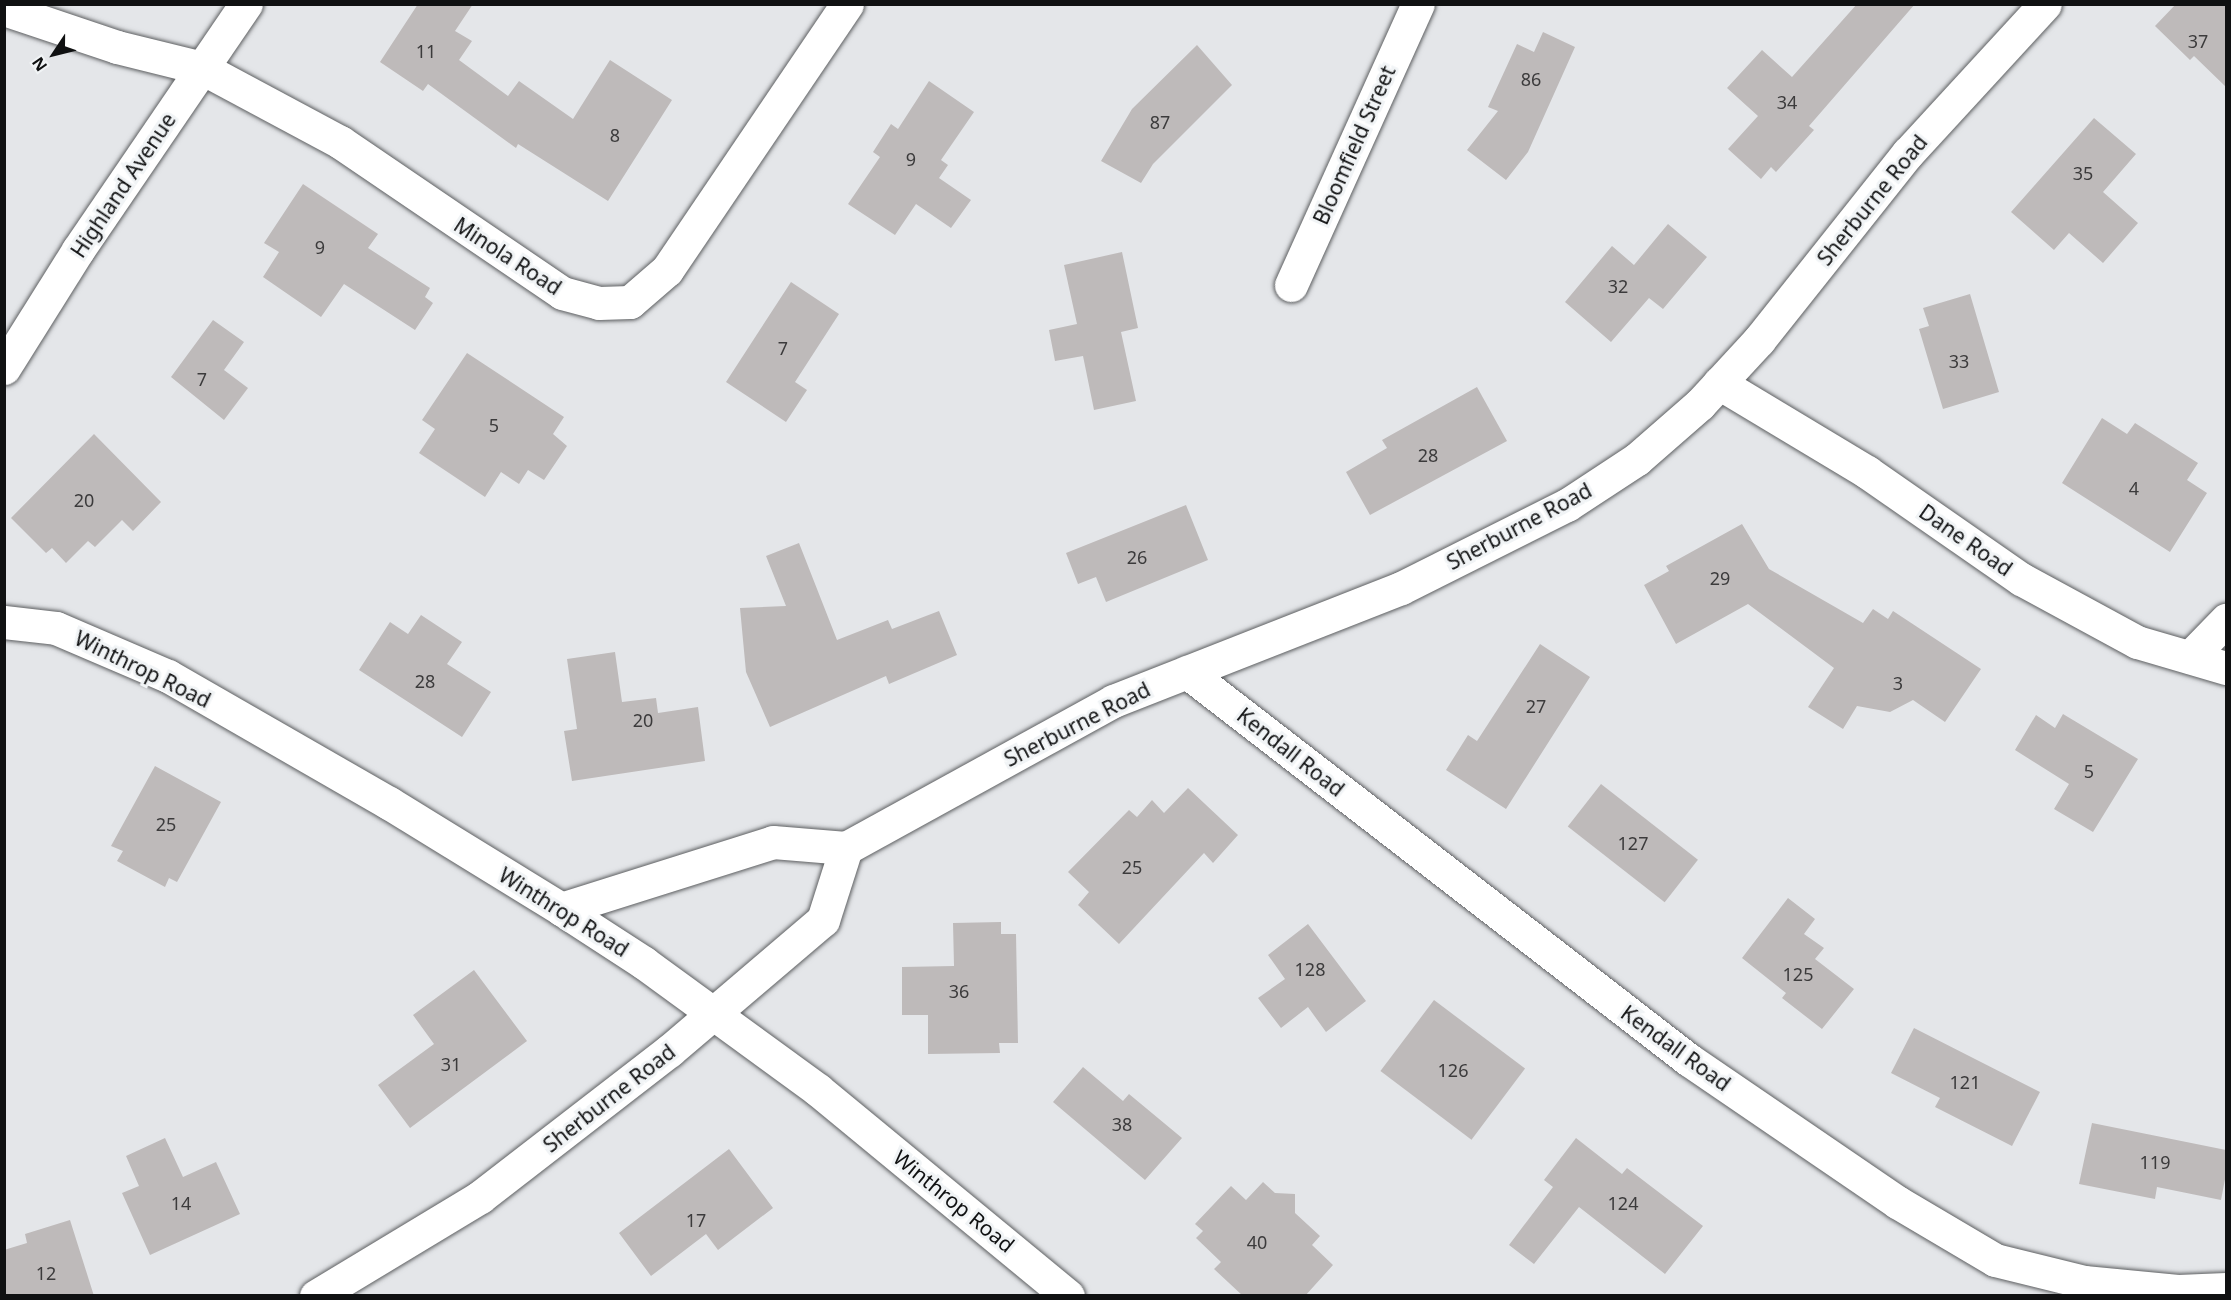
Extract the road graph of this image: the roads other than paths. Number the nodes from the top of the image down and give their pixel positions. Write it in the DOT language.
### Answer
graph roads {
  1 [pos="246,4"];
  2 [pos="847,4"];
  3 [pos="1418,4"];
  4 [pos="2045,4"];
  5 [pos="4,9"];
  6 [pos="202,68"];
  7 [pos="1291,285"];
  8 [pos="4,368"];
  9 [pos="1719,383"];
  10 [pos="2226,620"];
  11 [pos="4,622"];
  12 [pos="2190,657"];
  13 [pos="2226,668"];
  14 [pos="1187,672"];
  15 [pos="846,848"];
  16 [pos="561,909"];
  17 [pos="713,1014"];
  18 [pos="2226,1289"];
  19 [pos="316,1296"];
  20 [pos="1068,1296"];
  1 -- 6 [label="street, Highland Avenue"];
  2 -- 6 [label="street, Minola Road"];
  3 -- 7 [label="street, Bloomfield Street"];
  4 -- 9 [label="street, Sherburne Road"];
  5 -- 6 [label="street, Minola Road"];
  6 -- 8 [label="street, Highland Avenue"];
  9 -- 12 [label="street, Dane Road"];
  9 -- 14 [label="street, Sherburne Road"];
  10 -- 12 [label="street"];
  11 -- 16 [label="street, Winthrop Road"];
  12 -- 13 [label="street, Dane Road"];
  14 -- 15 [label="street, Sherburne Road"];
  14 -- 18 [label="street, Kendall Road"];
  15 -- 16 [label="street"];
  15 -- 17 [label="street, Sherburne Road"];
  16 -- 17 [label="street, Winthrop Road"];
  17 -- 19 [label="street, Sherburne Road"];
  17 -- 20 [label="street, Winthrop Road"];
}
